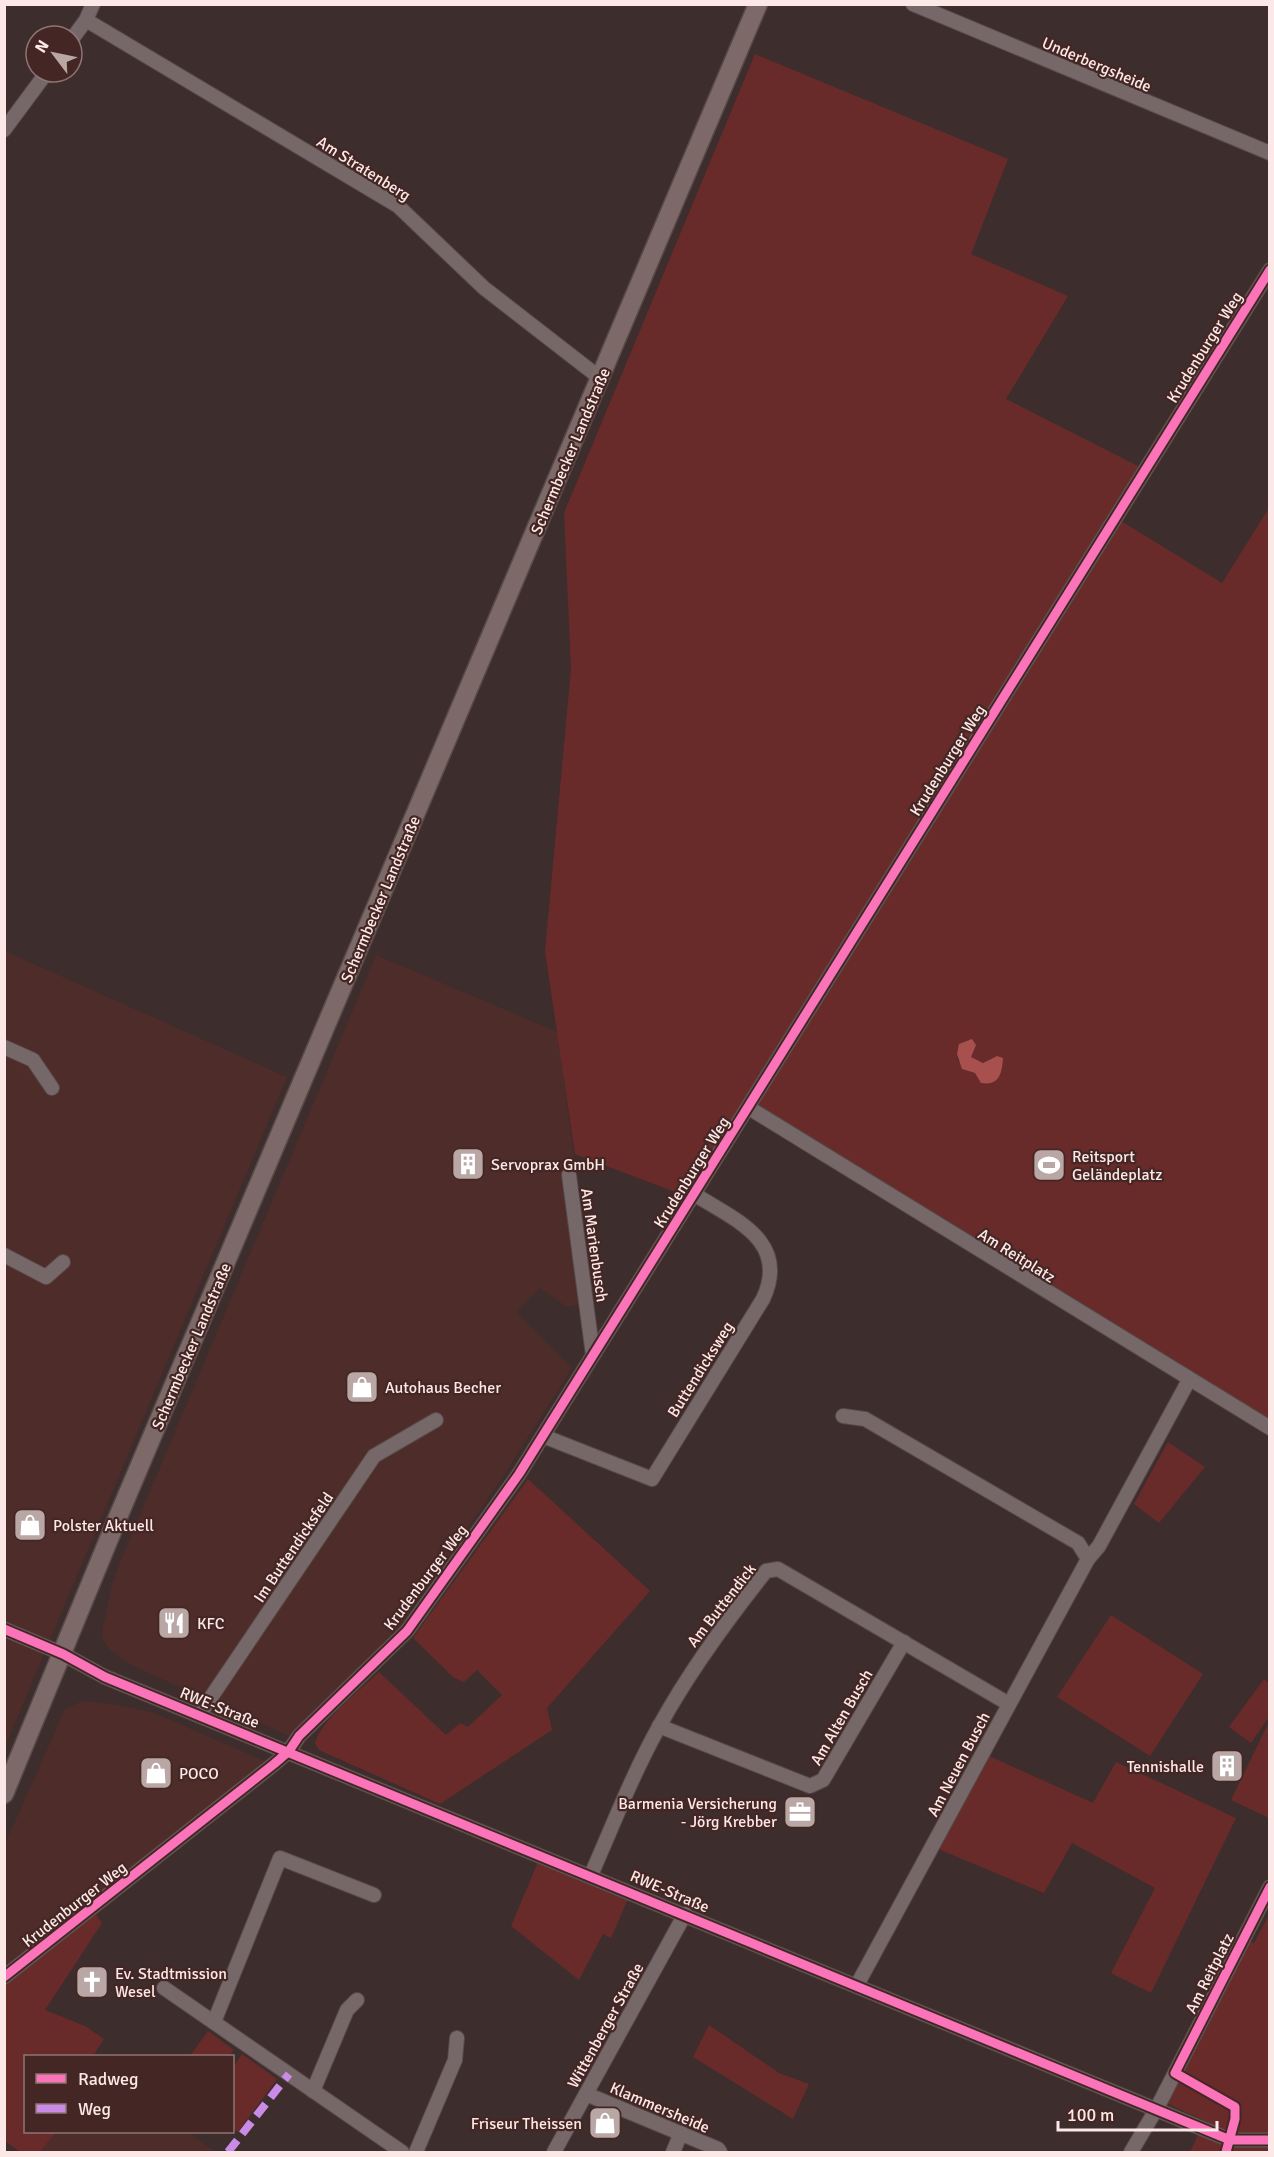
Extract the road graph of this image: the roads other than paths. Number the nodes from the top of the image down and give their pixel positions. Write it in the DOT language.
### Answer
graph roads {
  1 [pos="93,4"];
  2 [pos="758,4"];
  3 [pos="912,4"];
  4 [pos="86,20"];
  5 [pos="83,24"];
  6 [pos="38,84"];
  7 [pos="4,130"];
  8 [pos="1269,153"];
  9 [pos="1269,270"];
  10 [pos="600,378"];
  11 [pos="4,1047"];
  12 [pos="52,1088"];
  13 [pos="749,1108"];
  14 [pos="569,1175"];
  15 [pos="694,1194"];
  16 [pos="4,1256"];
  17 [pos="63,1262"];
  18 [pos="593,1355"];
  19 [pos="1189,1380"];
  20 [pos="843,1416"];
  21 [pos="436,1420"];
  22 [pos="1269,1428"];
  23 [pos="543,1436"];
  24 [pos="1088,1559"];
  25 [pos="4,1629"];
  26 [pos="904,1642"];
  27 [pos="63,1654"];
  28 [pos="1009,1704"];
  29 [pos="200,1715"];
  30 [pos="659,1726"];
  31 [pos="289,1751"];
  32 [pos="4,1794"];
  33 [pos="591,1875"];
  34 [pos="1269,1887"];
  35 [pos="374,1895"];
  36 [pos="685,1914"];
  37 [pos="4,1977"];
  38 [pos="857,1984"];
  39 [pos="164,1988"];
  40 [pos="357,2000"];
  41 [pos="214,2022"];
  42 [pos="457,2038"];
  43 [pos="313,2091"];
  44 [pos="586,2094"];
  45 [pos="1157,2108"];
  46 [pos="681,2133"];
  47 [pos="1269,2140"];
  48 [pos="718,2151"];
  49 [pos="402,2152"];
  50 [pos="416,2152"];
  51 [pos="554,2152"];
  52 [pos="673,2152"];
  53 [pos="1131,2152"];
  1 -- 4 [label="street"];
  2 -- 10 [label="main road, Schermbecker Landstraße"];
  3 -- 8 [label="street, Underbergsheide"];
  4 -- 5 [label="street"];
  4 -- 10 [label="street, Am Stratenberg"];
  6 -- 7 [label="street"];
  9 -- 13 [label="street, Krudenburger Weg"];
  10 -- 27 [label="main road, Schermbecker Landstraße"];
  11 -- 12 [label="street"];
  13 -- 15 [label="street, Krudenburger Weg"];
  13 -- 19 [label="street, Am Reitplatz"];
  14 -- 18 [label="street, Am Marienbusch"];
  15 -- 18 [label="street, Krudenburger Weg"];
  15 -- 23 [label="street, Buttendicksweg"];
  16 -- 17 [label="street"];
  18 -- 23 [label="street, Krudenburger Weg"];
  19 -- 22 [label="street, Am Reitplatz"];
  19 -- 24 [label="street, Am Neuen Busch"];
  20 -- 24 [label="street"];
  21 -- 29 [label="street, Im Buttendicksfeld"];
  23 -- 31 [label="street, Krudenburger Weg"];
  24 -- 28 [label="street, Am Neuen Busch"];
  25 -- 27 [label="street, RWE-Straße"];
  26 -- 28 [label="street, Am Buttendick"];
  26 -- 30 [label="street, Am Alten Busch"];
  26 -- 30 [label="street, Am Buttendick"];
  27 -- 29 [label="street, RWE-Straße"];
  27 -- 32 [label="main road, Schermbecker Landstraße"];
  28 -- 38 [label="street, Am Neuen Busch"];
  29 -- 31 [label="street, RWE-Straße"];
  30 -- 33 [label="street, Am Buttendick"];
  31 -- 33 [label="street, RWE-Straße"];
  31 -- 37 [label="street, Krudenburger Weg"];
  33 -- 36 [label="street, RWE-Straße"];
  34 -- 45 [label="street, Am Reitplatz"];
  35 -- 41 [label="street"];
  36 -- 38 [label="street, RWE-Straße"];
  36 -- 44 [label="street, Wittenberger Straße"];
  38 -- 45 [label="street, RWE-Straße"];
  39 -- 41 [label="street"];
  40 -- 43 [label="street"];
  41 -- 43 [label="street"];
  42 -- 50 [label="street"];
  43 -- 49 [label="street"];
  44 -- 46 [label="street, Klammersheide"];
  44 -- 51 [label="street, Wittenberger Straße"];
  45 -- 47 [label="street, RWE-Straße"];
  45 -- 53 [label="street, Am Reitplatz"];
  46 -- 48 [label="street, Klammersheide"];
  46 -- 52 [label="street"];
}
